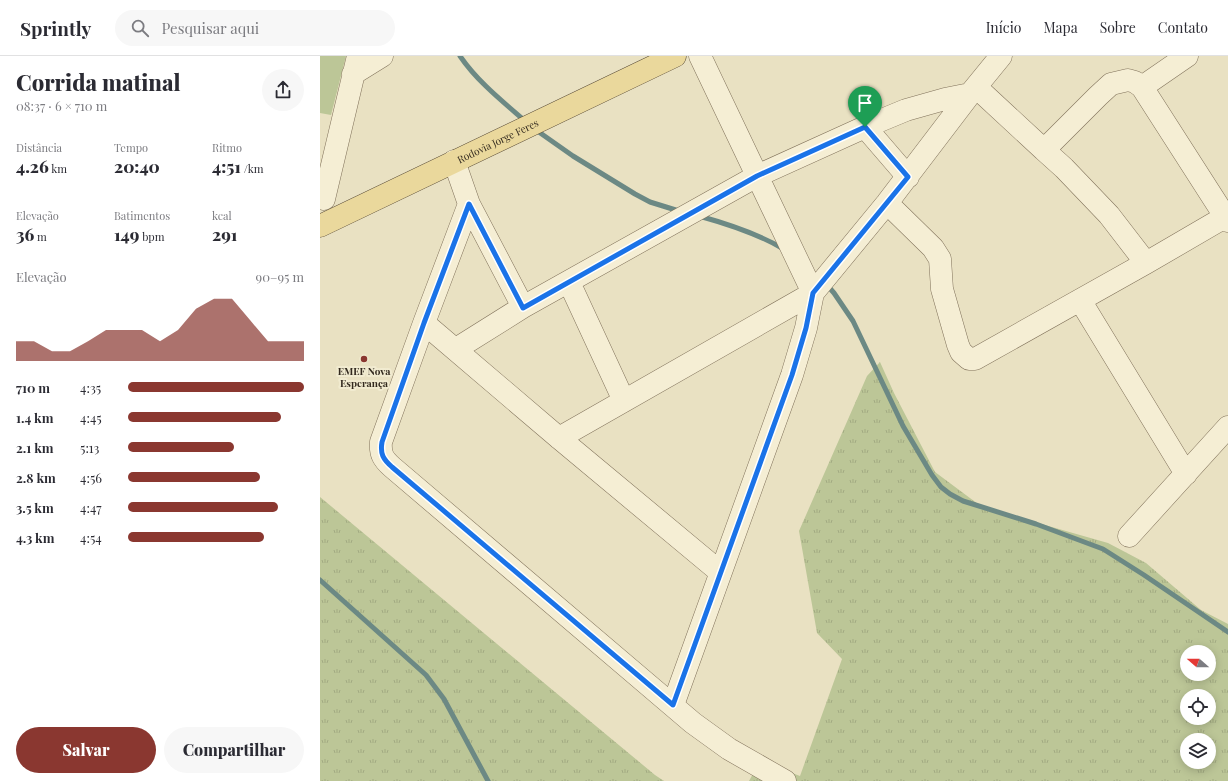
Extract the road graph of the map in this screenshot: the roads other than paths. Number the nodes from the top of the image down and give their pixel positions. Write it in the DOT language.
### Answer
graph roads {
  1 [pos="382,56"];
  2 [pos="675,56"];
  3 [pos="700,56"];
  4 [pos="1001,56"];
  5 [pos="1187,56"];
  6 [pos="356,65"];
  7 [pos="1142,87"];
  8 [pos="973,91"];
  9 [pos="865,127"];
  10 [pos="1044,150"];
  11 [pos="454,161"];
  12 [pos="757,176"];
  13 [pos="908,177"];
  14 [pos="322,197"];
  15 [pos="886,203"];
  16 [pos="469,204"];
  17 [pos="342,215"];
  18 [pos="1227,219"];
  19 [pos="320,226"];
  20 [pos="1146,263"];
  21 [pos="569,282"];
  22 [pos="813,293"];
  23 [pos="1080,300"];
  24 [pos="523,308"];
  25 [pos="424,323"];
  26 [pos="456,349"];
  27 [pos="624,401"];
  28 [pos="1228,427"];
  29 [pos="559,438"];
  30 [pos="1186,474"];
  31 [pos="1129,536"];
  32 [pos="720,572"];
  33 [pos="673,705"];
  34 [pos="785,781"];
  1 -- 6 [label="street"];
  2 -- 11 [label="main road, Rodovia Jorge Feres"];
  3 -- 12 [label="street"];
  4 -- 8 [label="street"];
  5 -- 7 [label="street"];
  6 -- 14 [label="street"];
  7 -- 10 [label="street"];
  7 -- 18 [label="street"];
  8 -- 9 [label="street"];
  8 -- 10 [label="street"];
  8 -- 13 [label="street"];
  9 -- 12 [label="street"];
  9 -- 13 [label="street"];
  10 -- 20 [label="street"];
  11 -- 16 [label="street"];
  11 -- 17 [label="main road, Rodovia Jorge Feres"];
  12 -- 21 [label="street"];
  12 -- 22 [label="street"];
  13 -- 15 [label="street"];
  14 -- 17 [label="street"];
  15 -- 22 [label="street"];
  15 -- 23 [label="street"];
  16 -- 24 [label="street"];
  16 -- 25 [label="street"];
  17 -- 19 [label="main road, Rodovia Jorge Feres"];
  18 -- 20 [label="street"];
  20 -- 23 [label="street"];
  21 -- 24 [label="street"];
  21 -- 27 [label="street"];
  22 -- 27 [label="street"];
  22 -- 32 [label="street"];
  23 -- 30 [label="street"];
  24 -- 26 [label="street"];
  25 -- 26 [label="street"];
  25 -- 33 [label="street"];
  26 -- 29 [label="street"];
  27 -- 29 [label="street"];
  28 -- 30 [label="street"];
  29 -- 32 [label="street"];
  30 -- 31 [label="street"];
  32 -- 33 [label="street"];
  33 -- 34 [label="street"];
}
